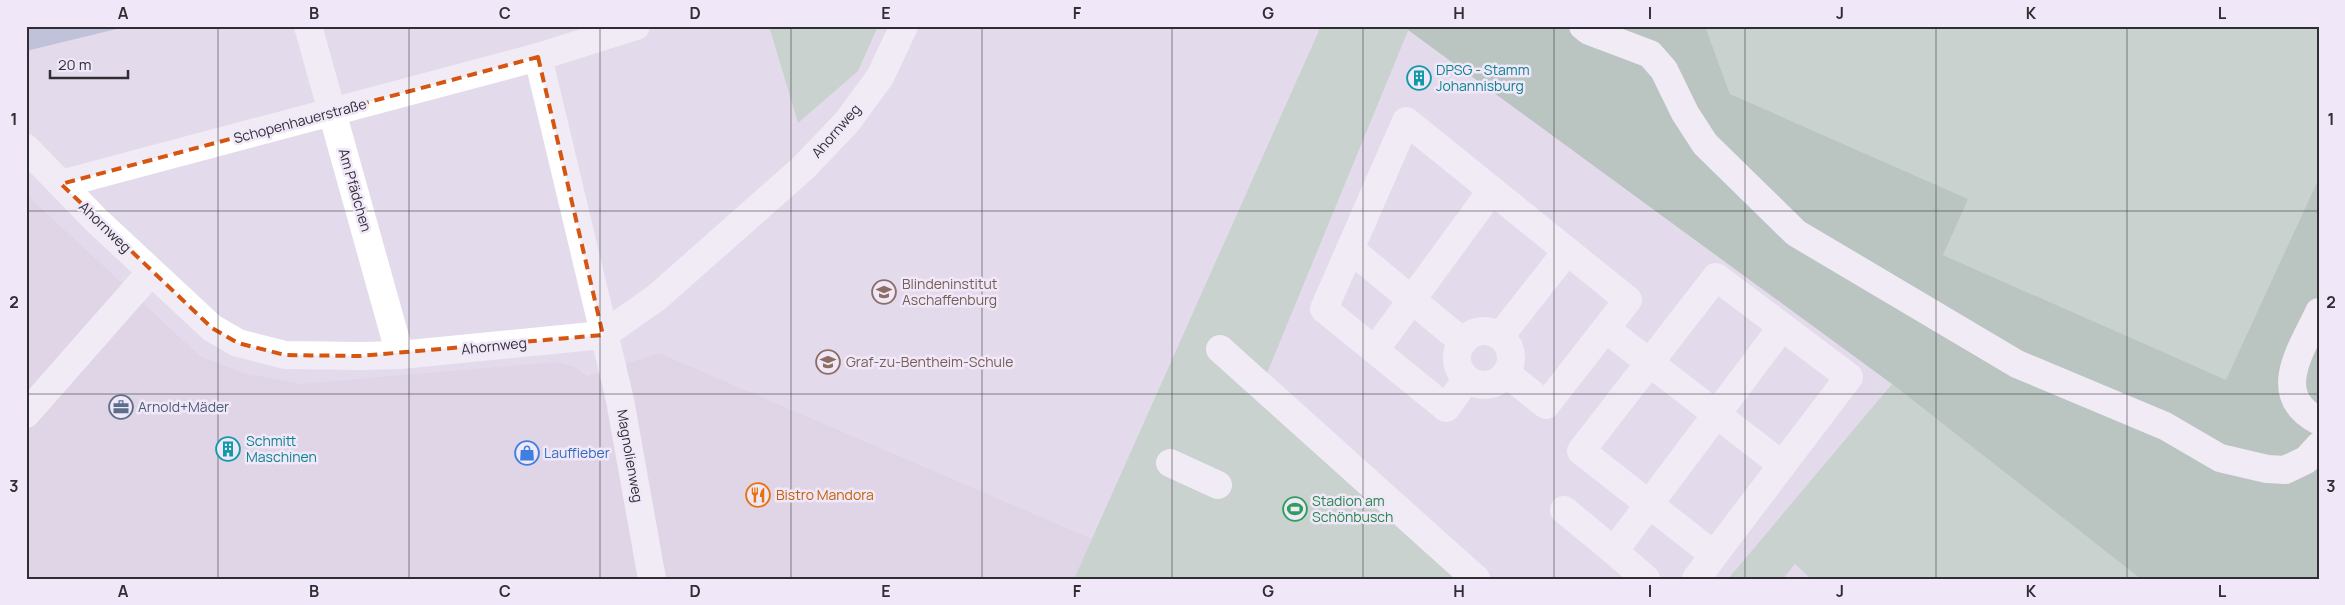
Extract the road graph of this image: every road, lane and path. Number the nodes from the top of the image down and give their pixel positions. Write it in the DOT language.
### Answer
graph roads {
  1 [pos="308,26"];
  2 [pos="636,26"];
  3 [pos="904,26"];
  4 [pos="1583,26"];
  5 [pos="538,57"];
  6 [pos="333,112"];
  7 [pos="26,148"];
  8 [pos="61,184"];
  9 [pos="1492,190"];
  10 [pos="1350,249"];
  11 [pos="1568,251"];
  12 [pos="151,272"];
  13 [pos="1412,300"];
  14 [pos="2319,312"];
  15 [pos="1782,327"];
  16 [pos="1606,329"];
  17 [pos="603,335"];
  18 [pos="1500,336"];
  19 [pos="1463,342"];
  20 [pos="1220,349"];
  21 [pos="1375,350"];
  22 [pos="400,355"];
  23 [pos="1649,362"];
  24 [pos="1506,373"];
  25 [pos="1467,379"];
  26 [pos="26,414"];
  27 [pos="1717,414"];
  28 [pos="2319,420"];
  29 [pos="2319,446"];
  30 [pos="1170,463"];
  31 [pos="1782,465"];
  32 [pos="1218,485"];
  33 [pos="1649,505"];
  34 [pos="1564,510"];
  35 [pos="1614,551"];
  36 [pos="1714,555"];
  37 [pos="652,579"];
  38 [pos="1476,579"];
  39 [pos="1646,579"];
  40 [pos="1696,579"];
  1 -- 6 [label="street, Am Pfädchen"];
  2 -- 5 [label="street, Schopenhauerstraße"];
  3 -- 17 [label="street, Ahornweg"];
  4 -- 29 [label="street"];
  5 -- 6 [label="street, Schopenhauerstraße"];
  5 -- 17 [label="street"];
  6 -- 8 [label="street, Schopenhauerstraße"];
  6 -- 22 [label="street, Am Pfädchen"];
  7 -- 8 [label="street, Ahornweg"];
  8 -- 12 [label="street, Ahornweg"];
  9 -- 10 [label="street"];
  9 -- 11 [label="street"];
  9 -- 13 [label="street"];
  10 -- 13 [label="street"];
  10 -- 21 [label="street"];
  11 -- 16 [label="street"];
  11 -- 18 [label="street"];
  12 -- 22 [label="street, Ahornweg"];
  12 -- 26 [label="street"];
  13 -- 19 [label="street"];
  13 -- 21 [label="street"];
  14 -- 28 [label="street"];
  15 -- 23 [label="street"];
  15 -- 27 [label="street"];
  15 -- 31 [label="street"];
  16 -- 23 [label="street"];
  16 -- 24 [label="street"];
  17 -- 22 [label="street, Ahornweg"];
  17 -- 37 [label="street, Magnolienweg"];
  18 -- 19 [label="street"];
  18 -- 24 [label="street"];
  19 -- 25 [label="street"];
  20 -- 38 [label="street"];
  21 -- 25 [label="street"];
  23 -- 27 [label="street"];
  23 -- 33 [label="street"];
  24 -- 25 [label="street"];
  27 -- 31 [label="street"];
  27 -- 33 [label="street"];
  30 -- 32 [label="street"];
  31 -- 36 [label="street"];
  33 -- 35 [label="street"];
  33 -- 36 [label="street"];
  34 -- 35 [label="street"];
  35 -- 39 [label="street"];
  36 -- 40 [label="street"];
}
